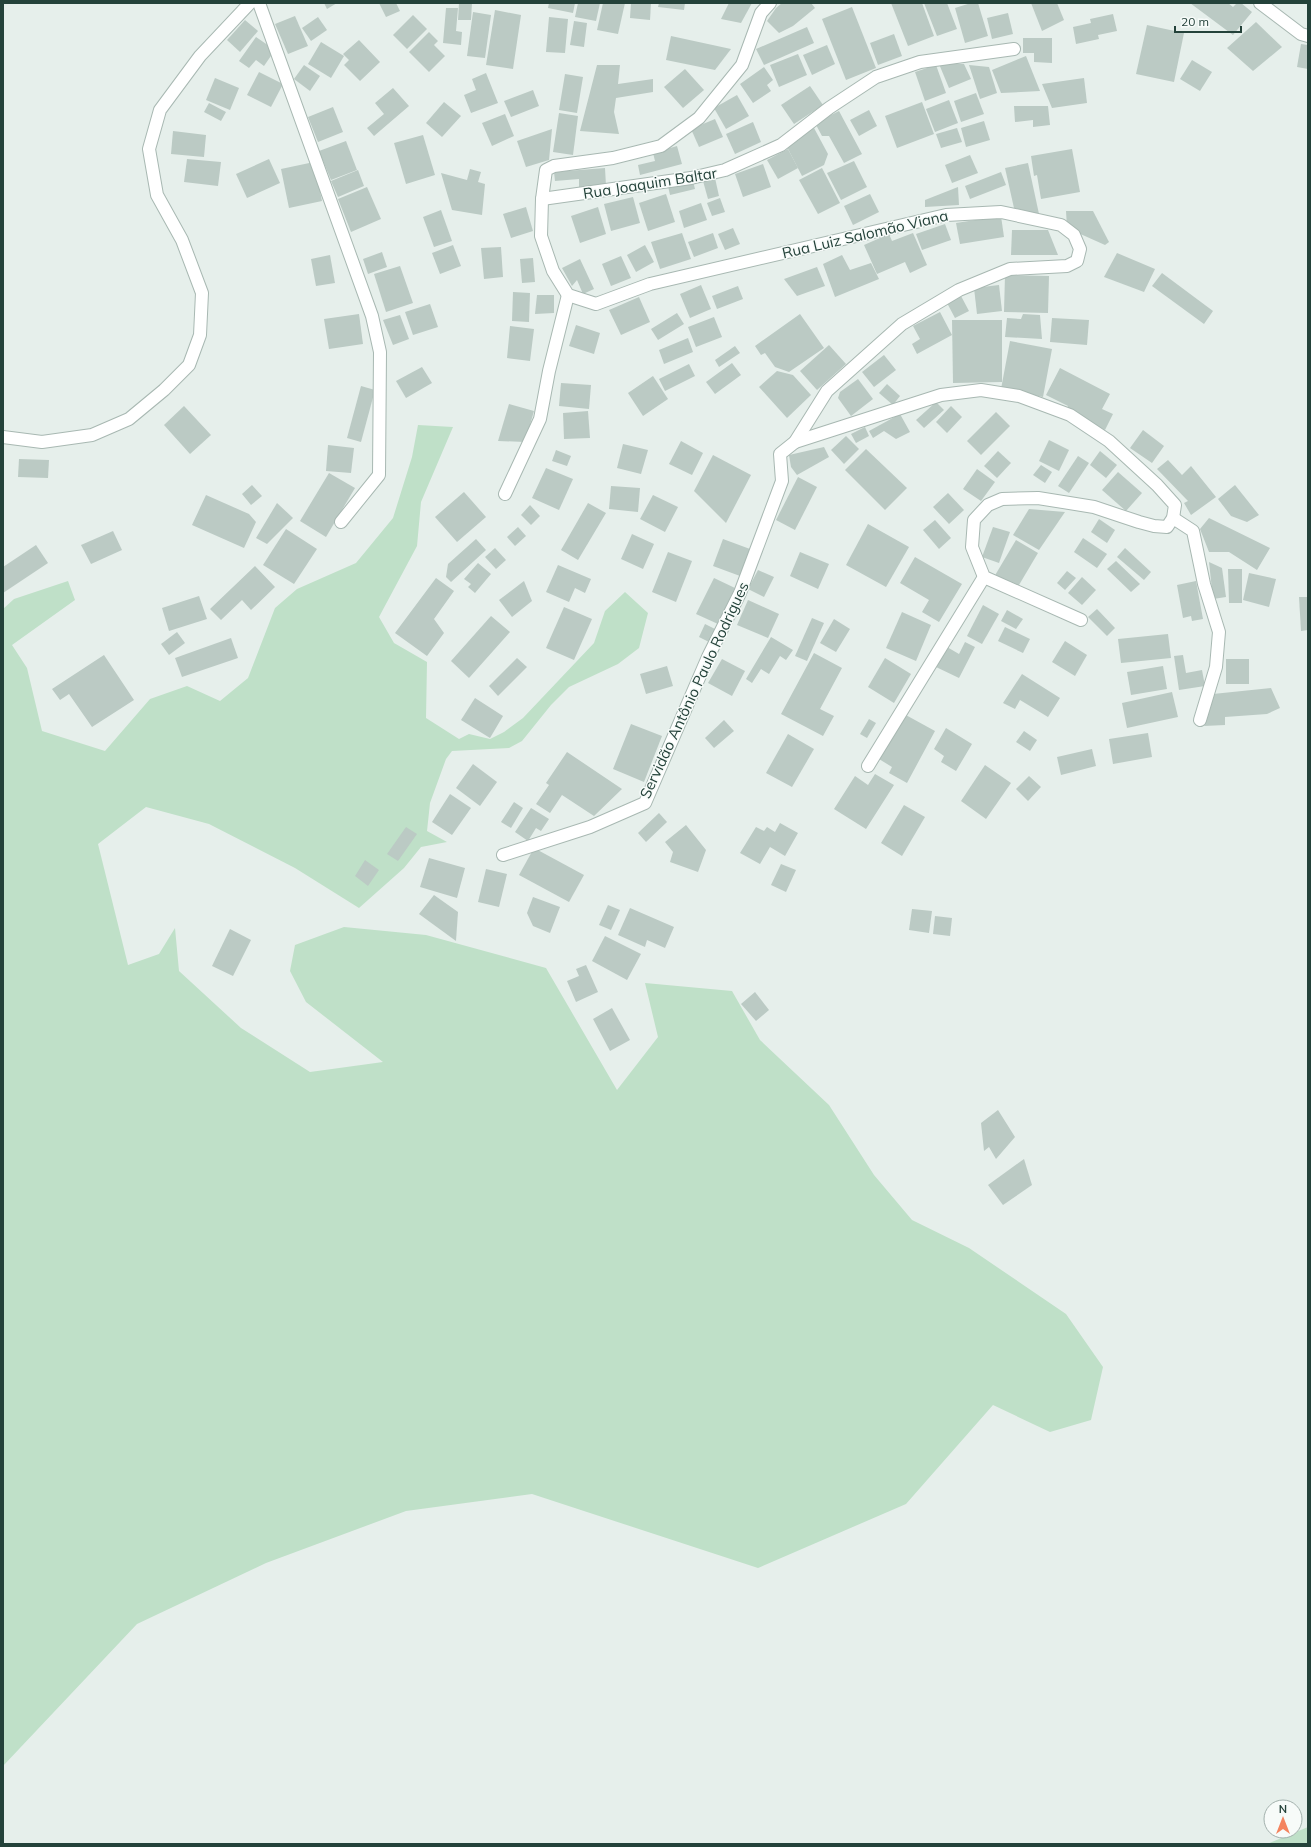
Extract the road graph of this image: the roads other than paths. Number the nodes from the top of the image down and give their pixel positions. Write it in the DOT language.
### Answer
graph roads {
  1 [pos="250,3"];
  2 [pos="259,3"];
  3 [pos="770,3"];
  4 [pos="1260,3"];
  5 [pos="1308,36"];
  6 [pos="1014,49"];
  7 [pos="542,199"];
  8 [pos="568,295"];
  9 [pos="3,437"];
  10 [pos="795,442"];
  11 [pos="505,494"];
  12 [pos="1172,518"];
  13 [pos="341,522"];
  14 [pos="984,577"];
  15 [pos="1081,620"];
  16 [pos="1200,720"];
  17 [pos="868,766"];
  18 [pos="503,855"];
  1 -- 9 [label="street"];
  2 -- 13 [label="street"];
  3 -- 7 [label="street"];
  4 -- 5 [label="street"];
  6 -- 7 [label="street, Rua Joaquim Baltar"];
  7 -- 8 [label="street"];
  8 -- 10 [label="street, Rua Luiz Salomão Viana"];
  8 -- 11 [label="street"];
  10 -- 12 [label="street"];
  10 -- 18 [label="street, Servidão Antônio Paulo Rodrigues"];
  12 -- 14 [label="street"];
  12 -- 16 [label="street"];
  14 -- 15 [label="street"];
  14 -- 17 [label="street"];
}
